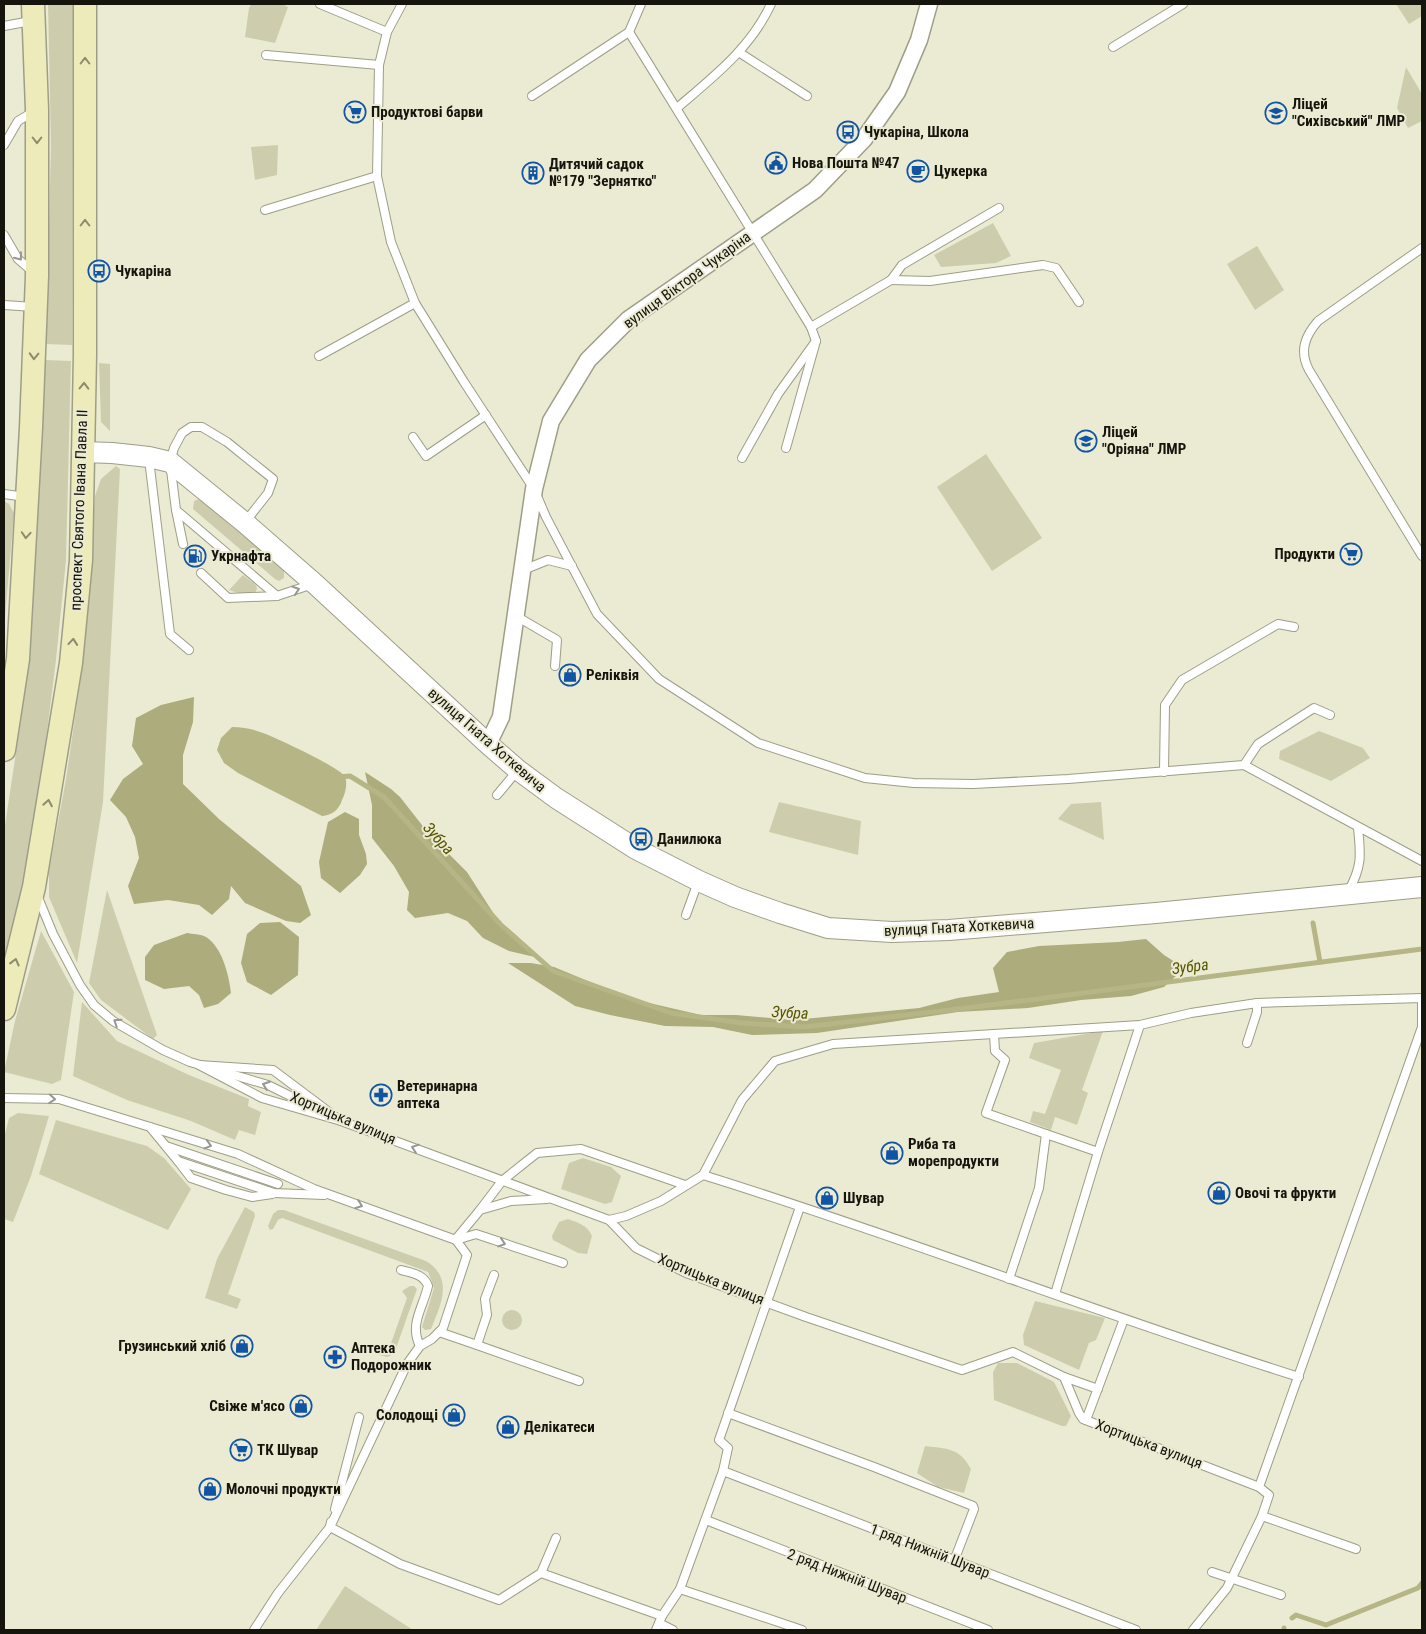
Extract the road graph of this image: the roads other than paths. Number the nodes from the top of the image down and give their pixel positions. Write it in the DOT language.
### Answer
graph roads {
  1 [pos="86,4"];
  2 [pos="320,4"];
  3 [pos="402,4"];
  4 [pos="641,4"];
  5 [pos="771,4"];
  6 [pos="929,4"];
  7 [pos="1183,4"];
  8 [pos="33,12"];
  9 [pos="4,26"];
  10 [pos="387,32"];
  11 [pos="629,32"];
  12 [pos="1113,47"];
  13 [pos="740,53"];
  14 [pos="266,55"];
  15 [pos="380,65"];
  16 [pos="532,96"];
  17 [pos="807,96"];
  18 [pos="677,108"];
  19 [pos="37,110"];
  20 [pos="4,146"];
  21 [pos="377,176"];
  22 [pos="998,208"];
  23 [pos="265,210"];
  24 [pos="752,233"];
  25 [pos="4,235"];
  26 [pos="1422,248"];
  27 [pos="37,276"];
  28 [pos="891,280"];
  29 [pos="415,302"];
  30 [pos="1079,302"];
  31 [pos="4,305"];
  32 [pos="36,307"];
  33 [pos="811,327"];
  34 [pos="816,341"];
  35 [pos="319,356"];
  36 [pos="486,415"];
  37 [pos="413,437"];
  38 [pos="786,448"];
  39 [pos="82,452"];
  40 [pos="149,457"];
  41 [pos="742,458"];
  42 [pos="170,462"];
  43 [pos="534,489"];
  44 [pos="4,494"];
  45 [pos="28,497"];
  46 [pos="176,510"];
  47 [pos="245,523"];
  48 [pos="183,544"];
  49 [pos="1422,556"];
  50 [pos="572,566"];
  51 [pos="523,570"];
  52 [pos="201,573"];
  53 [pos="315,584"];
  54 [pos="276,596"];
  55 [pos="516,616"];
  56 [pos="1294,627"];
  57 [pos="189,650"];
  58 [pos="555,666"];
  59 [pos="1330,715"];
  60 [pos="488,744"];
  61 [pos="4,750"];
  62 [pos="1244,766"];
  63 [pos="518,770"];
  64 [pos="1164,772"];
  65 [pos="497,795"];
  66 [pos="1358,828"];
  67 [pos="1422,861"];
  68 [pos="698,881"];
  69 [pos="34,887"];
  70 [pos="1422,887"];
  71 [pos="1347,894"];
  72 [pos="686,914"];
  73 [pos="1257,1003"];
  74 [pos="4,1009"];
  75 [pos="1140,1025"];
  76 [pos="994,1034"];
  77 [pos="1247,1042"];
  78 [pos="199,1065"];
  79 [pos="4,1098"];
  80 [pos="341,1121"];
  81 [pos="150,1127"];
  82 [pos="1046,1134"];
  83 [pos="166,1146"];
  84 [pos="1098,1152"];
  85 [pos="178,1161"];
  86 [pos="703,1175"];
  87 [pos="502,1181"];
  88 [pos="278,1184"];
  89 [pos="685,1185"];
  90 [pos="274,1193"];
  91 [pos="332,1195"];
  92 [pos="552,1199"];
  93 [pos="800,1207"];
  94 [pos="480,1210"];
  95 [pos="609,1220"];
  96 [pos="456,1240"];
  97 [pos="563,1263"];
  98 [pos="401,1270"];
  99 [pos="494,1275"];
  100 [pos="1009,1279"];
  101 [pos="1055,1294"];
  102 [pos="767,1302"];
  103 [pos="1124,1319"];
  104 [pos="439,1332"];
  105 [pos="477,1345"];
  106 [pos="420,1346"];
  107 [pos="1064,1377"];
  108 [pos="1299,1377"];
  109 [pos="579,1382"];
  110 [pos="1098,1389"];
  111 [pos="728,1413"];
  112 [pos="359,1417"];
  113 [pos="1086,1420"];
  114 [pos="723,1471"];
  115 [pos="1259,1487"];
  116 [pos="1262,1516"];
  117 [pos="706,1520"];
  118 [pos="330,1527"];
  119 [pos="556,1538"];
  120 [pos="1356,1549"];
  121 [pos="954,1561"];
  122 [pos="1212,1572"];
  123 [pos="541,1573"];
  124 [pos="1231,1578"];
  125 [pos="680,1589"];
  126 [pos="1281,1596"];
  127 [pos="659,1623"];
  128 [pos="254,1630"];
  129 [pos="673,1630"];
  130 [pos="802,1630"];
  131 [pos="988,1630"];
  132 [pos="1136,1630"];
  133 [pos="1193,1630"];
  39 -- 1 [label="main road, проспект Святого Івана Павла II, one-way"];
  2 -- 10 [label="lane"];
  3 -- 10 [label="lane"];
  4 -- 11 [label="lane"];
  5 -- 13 [label="lane"];
  6 -- 24 [label="street, вулиця Віктора Чукаріна"];
  7 -- 12 [label="lane"];
  8 -- 9 [label="lane"];
  8 -- 19 [label="main road"];
  10 -- 15 [label="lane"];
  11 -- 16 [label="lane"];
  11 -- 18 [label="lane"];
  13 -- 17 [label="lane"];
  13 -- 18 [label="lane"];
  14 -- 15 [label="lane"];
  15 -- 21 [label="lane"];
  18 -- 24 [label="lane"];
  19 -- 20 [label="lane"];
  19 -- 27 [label="main road, one-way"];
  21 -- 23 [label="lane"];
  21 -- 29 [label="lane"];
  22 -- 28 [label="lane"];
  24 -- 33 [label="lane"];
  24 -- 43 [label="street, вулиця Віктора Чукаріна"];
  25 -- 27 [label="lane, one-way"];
  26 -- 49 [label="lane"];
  27 -- 32 [label="main road"];
  28 -- 30 [label="lane"];
  28 -- 33 [label="lane"];
  29 -- 35 [label="lane"];
  29 -- 36 [label="lane"];
  31 -- 32 [label="lane"];
  32 -- 45 [label="main road, one-way"];
  33 -- 34 [label="lane"];
  34 -- 38 [label="lane"];
  34 -- 41 [label="lane"];
  36 -- 37 [label="lane"];
  36 -- 43 [label="lane"];
  39 -- 40 [label="street, вулиця Гната Хоткевича"];
  69 -- 39 [label="main road, проспект Святого Івана Павла II, one-way"];
  40 -- 42 [label="street, вулиця Гната Хоткевича"];
  40 -- 57 [label="lane"];
  42 -- 46 [label="lane"];
  42 -- 47 [label="street, вулиця Гната Хоткевича"];
  42 -- 47 [label="lane"];
  43 -- 50 [label="lane"];
  43 -- 51 [label="street, вулиця Віктора Чукаріна"];
  44 -- 45 [label="lane"];
  45 -- 61 [label="main road, one-way"];
  46 -- 48 [label="lane"];
  46 -- 54 [label="lane"];
  47 -- 53 [label="street, вулиця Гната Хоткевича"];
  50 -- 51 [label="lane"];
  50 -- 64 [label="lane"];
  51 -- 55 [label="street, вулиця Віктора Чукаріна"];
  52 -- 54 [label="lane"];
  54 -- 53 [label="lane, one-way"];
  53 -- 60 [label="street, вулиця Гната Хоткевича"];
  55 -- 58 [label="lane"];
  55 -- 60 [label="street, вулиця Віктора Чукаріна"];
  56 -- 64 [label="lane"];
  59 -- 62 [label="lane"];
  60 -- 63 [label="street, вулиця Гната Хоткевича"];
  62 -- 64 [label="lane"];
  62 -- 66 [label="lane"];
  63 -- 65 [label="lane"];
  63 -- 68 [label="street, вулиця Гната Хоткевича"];
  66 -- 67 [label="lane"];
  66 -- 71 [label="lane"];
  68 -- 71 [label="street, вулиця Гната Хоткевича"];
  68 -- 72 [label="lane"];
  74 -- 69 [label="main road, проспект Святого Івана Павла II, one-way"];
  78 -- 69 [label="lane, Хортицька вулиця, one-way"];
  70 -- 71 [label="street, вулиця Гната Хоткевича"];
  73 -- 75 [label="lane"];
  73 -- 77 [label="lane"];
  73 -- 108 [label="lane"];
  75 -- 76 [label="lane"];
  75 -- 84 [label="lane"];
  76 -- 82 [label="lane"];
  76 -- 86 [label="lane"];
  80 -- 78 [label="lane, Хортицька вулиця, one-way"];
  78 -- 80 [label="lane"];
  78 -- 80 [label="lane"];
  79 -- 81 [label="lane, one-way"];
  87 -- 80 [label="lane, Хортицька вулиця, one-way"];
  81 -- 83 [label="lane"];
  81 -- 91 [label="lane, one-way"];
  82 -- 84 [label="lane"];
  82 -- 100 [label="lane"];
  83 -- 85 [label="lane"];
  83 -- 88 [label="lane"];
  84 -- 101 [label="lane"];
  85 -- 90 [label="lane"];
  85 -- 90 [label="lane"];
  86 -- 89 [label="lane"];
  86 -- 93 [label="lane"];
  87 -- 89 [label="lane"];
  87 -- 92 [label="lane, Хортицька вулиця"];
  87 -- 94 [label="lane"];
  89 -- 95 [label="lane"];
  90 -- 91 [label="lane"];
  91 -- 96 [label="lane, one-way"];
  92 -- 94 [label="lane"];
  92 -- 95 [label="lane, Хортицька вулиця"];
  93 -- 100 [label="lane"];
  93 -- 102 [label="lane"];
  94 -- 96 [label="lane"];
  95 -- 102 [label="lane, Хортицька вулиця"];
  96 -- 97 [label="lane, one-way"];
  96 -- 104 [label="lane"];
  98 -- 106 [label="lane"];
  99 -- 105 [label="lane"];
  100 -- 101 [label="lane"];
  101 -- 103 [label="lane"];
  102 -- 107 [label="lane, Хортицька вулиця"];
  102 -- 111 [label="lane"];
  103 -- 108 [label="lane"];
  103 -- 110 [label="lane"];
  104 -- 105 [label="lane"];
  104 -- 106 [label="lane"];
  105 -- 109 [label="lane"];
  106 -- 118 [label="lane"];
  107 -- 110 [label="lane"];
  107 -- 113 [label="lane, Хортицька вулиця"];
  108 -- 115 [label="lane"];
  110 -- 113 [label="lane"];
  111 -- 114 [label="lane"];
  111 -- 121 [label="lane"];
  112 -- 118 [label="lane"];
  113 -- 115 [label="lane, Хортицька вулиця"];
  114 -- 117 [label="lane"];
  114 -- 121 [label="lane, 1 ряд Нижній Шувар"];
  115 -- 116 [label="lane"];
  116 -- 120 [label="lane"];
  116 -- 124 [label="lane"];
  117 -- 125 [label="lane"];
  117 -- 131 [label="lane, 2 ряд Нижній Шувар"];
  118 -- 123 [label="lane"];
  118 -- 128 [label="lane"];
  119 -- 123 [label="lane"];
  121 -- 132 [label="lane, 1 ряд Нижній Шувар"];
  122 -- 124 [label="lane"];
  123 -- 127 [label="lane"];
  124 -- 126 [label="lane"];
  124 -- 133 [label="lane"];
  125 -- 127 [label="lane"];
  125 -- 130 [label="lane"];
  127 -- 129 [label="lane"];
}
